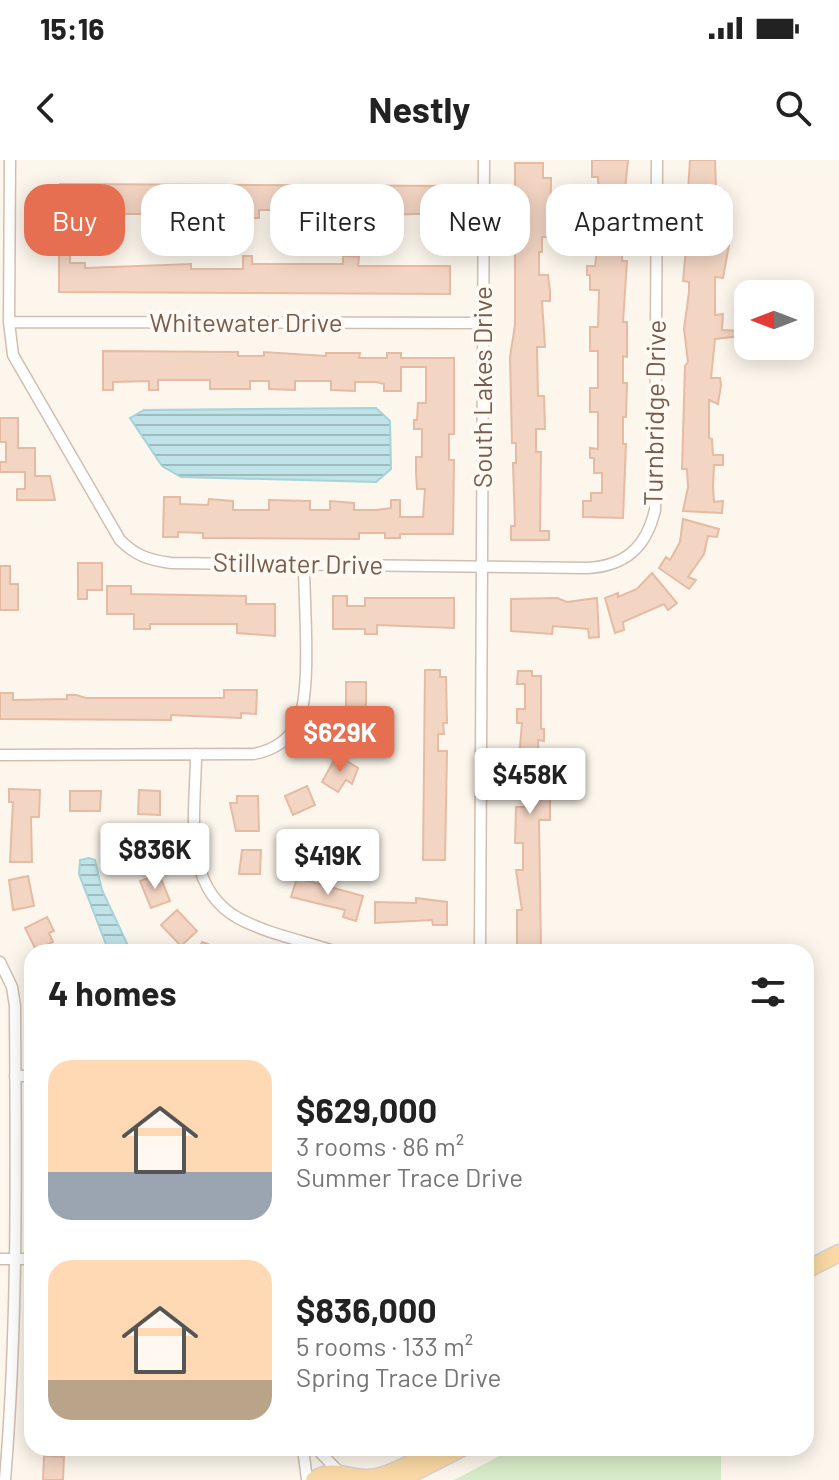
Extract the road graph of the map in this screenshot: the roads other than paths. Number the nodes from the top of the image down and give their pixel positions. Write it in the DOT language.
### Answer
graph roads {
  1 [pos="10,160"];
  2 [pos="484,160"];
  3 [pos="657,160"];
  4 [pos="9,322"];
  5 [pos="483,323"];
  6 [pos="304,565"];
  7 [pos="482,566"];
  8 [pos="196,754"];
  9 [pos="0,755"];
  10 [pos="313,944"];
  11 [pos="480,944"];
  12 [pos="0,962"];
  13 [pos="15,1076"];
  14 [pos="24,1076"];
  15 [pos="839,1253"];
  16 [pos="0,1259"];
  17 [pos="16,1259"];
  18 [pos="24,1259"];
  19 [pos="814,1266"];
  20 [pos="304,1456"];
  21 [pos="325,1456"];
  22 [pos="422,1456"];
  23 [pos="446,1456"];
  24 [pos="348,1476"];
  25 [pos="5,1480"];
  26 [pos="307,1480"];
  27 [pos="314,1480"];
  28 [pos="399,1480"];
  1 -- 4 [label="street"];
  2 -- 5 [label="street, South Lakes Drive"];
  3 -- 7 [label="street, Turnbridge Drive"];
  4 -- 5 [label="street, Whitewater Drive"];
  4 -- 6 [label="street, Stillwater Drive"];
  5 -- 7 [label="street, South Lakes Drive"];
  6 -- 7 [label="street, Stillwater Drive"];
  6 -- 8 [label="street"];
  7 -- 11 [label="street, South Lakes Drive"];
  8 -- 9 [label="street"];
  8 -- 10 [label="street"];
  12 -- 13 [label="street"];
  13 -- 14 [label="street"];
  13 -- 17 [label="street"];
  15 -- 19 [label="main road"];
  16 -- 17 [label="street"];
  17 -- 18 [label="street"];
  17 -- 25 [label="street"];
  20 -- 26 [label="street"];
  21 -- 24 [label="street"];
  22 -- 24 [label="main road"];
  23 -- 28 [label="main road"];
  24 -- 27 [label="main road"];
}
